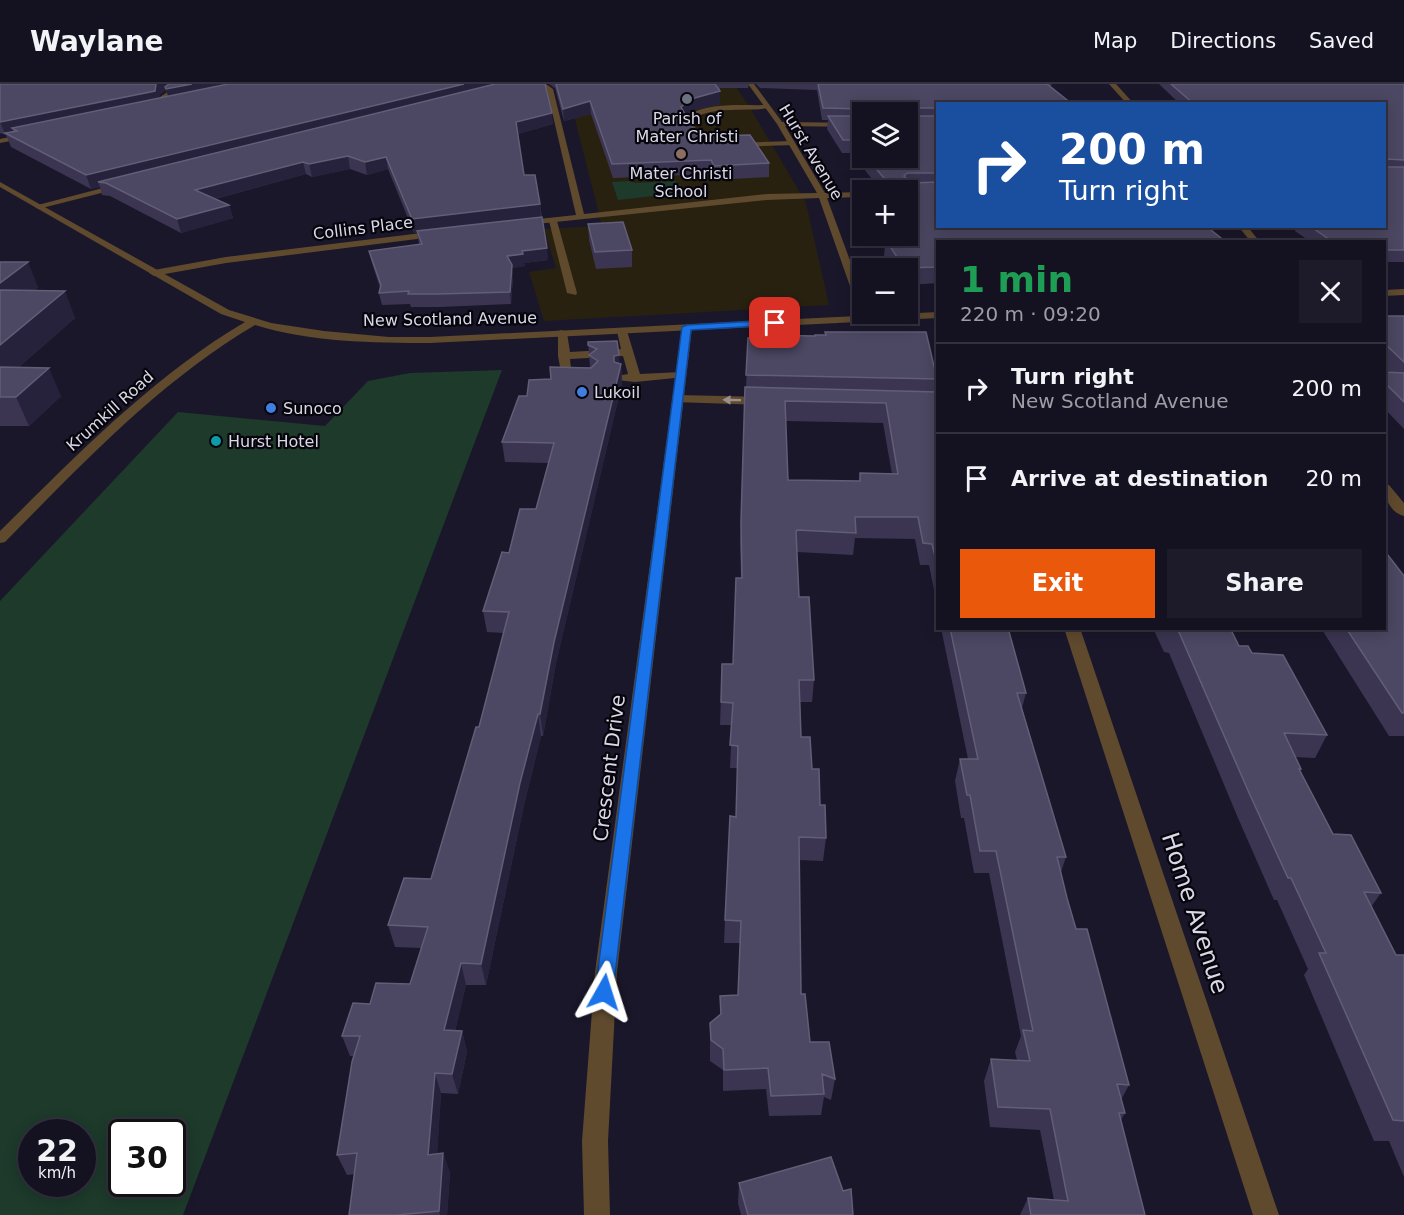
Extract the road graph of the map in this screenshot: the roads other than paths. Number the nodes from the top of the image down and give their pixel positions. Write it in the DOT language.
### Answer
graph roads {
  1 [pos="183,84"];
  2 [pos="541,84"];
  3 [pos="751,84"];
  4 [pos="1113,84"];
  5 [pos="1129,102"];
  6 [pos="176,104"];
  7 [pos="165,106"];
  8 [pos="767,107"];
  9 [pos="154,109"];
  10 [pos="780,124"];
  11 [pos="852,125"];
  12 [pos="33,134"];
  13 [pos="0,141"];
  14 [pos="791,143"];
  15 [pos="702,144"];
  16 [pos="729,146"];
  17 [pos="0,184"];
  18 [pos="127,184"];
  19 [pos="852,194"];
  20 [pos="822,195"];
  21 [pos="38,206"];
  22 [pos="581,218"];
  23 [pos="553,220"];
  24 [pos="510,225"];
  25 [pos="1244,228"];
  26 [pos="444,233"];
  27 [pos="1254,240"];
  28 [pos="154,273"];
  29 [pos="852,278"];
  30 [pos="1404,292"];
  31 [pos="572,293"];
  32 [pos="1386,293"];
  33 [pos="918,315"];
  34 [pos="936,315"];
  35 [pos="852,317"];
  36 [pos="254,321"];
  37 [pos="687,327"];
  38 [pos="622,330"];
  39 [pos="562,333"];
  40 [pos="628,352"];
  41 [pos="564,356"];
  42 [pos="582,369"];
  43 [pos="566,370"];
  44 [pos="634,372"];
  45 [pos="620,373"];
  46 [pos="681,375"];
  47 [pos="591,380"];
  48 [pos="678,399"];
  49 [pos="784,401"];
  50 [pos="1386,490"];
  51 [pos="1404,512"];
  52 [pos="0,539"];
  53 [pos="1073,630"];
  54 [pos="597,1215"];
  55 [pos="1266,1215"];
  1 -- 7 [label="street"];
  2 -- 22 [label="street"];
  3 -- 8 [label="street, Hurst Avenue"];
  4 -- 5 [label="street"];
  6 -- 7 [label="street"];
  7 -- 9 [label="street"];
  8 -- 10 [label="street, Hurst Avenue"];
  8 -- 15 [label="street"];
  10 -- 11 [label="street"];
  10 -- 14 [label="street, Hurst Avenue"];
  12 -- 13 [label="street"];
  14 -- 16 [label="street"];
  14 -- 20 [label="street, Hurst Avenue"];
  17 -- 21 [label="street, New Scotland Avenue"];
  18 -- 21 [label="street"];
  19 -- 20 [label="street"];
  20 -- 22 [label="street"];
  20 -- 29 [label="street, Hurst Avenue"];
  21 -- 28 [label="street, New Scotland Avenue"];
  22 -- 23 [label="street"];
  23 -- 24 [label="street"];
  23 -- 31 [label="street"];
  25 -- 27 [label="street"];
  26 -- 28 [label="street, Collins Place"];
  28 -- 36 [label="street, New Scotland Avenue"];
  30 -- 32 [label="street"];
  33 -- 34 [label="street, New Scotland Avenue"];
  35 -- 37 [label="street, New Scotland Avenue"];
  36 -- 39 [label="street, New Scotland Avenue"];
  36 -- 52 [label="street, Krumkill Road"];
  37 -- 38 [label="street, New Scotland Avenue"];
  37 -- 46 [label="street, Crescent Drive"];
  38 -- 39 [label="street, New Scotland Avenue"];
  38 -- 40 [label="street"];
  39 -- 41 [label="street"];
  40 -- 41 [label="street"];
  40 -- 44 [label="street"];
  41 -- 43 [label="street"];
  42 -- 43 [label="street"];
  43 -- 47 [label="street"];
  44 -- 45 [label="street"];
  44 -- 46 [label="street"];
  46 -- 48 [label="street, Crescent Drive"];
  49 -- 48 [label="street, one-way"];
  48 -- 54 [label="street, Crescent Drive"];
  50 -- 51 [label="street"];
  53 -- 55 [label="street, Home Avenue"];
}
